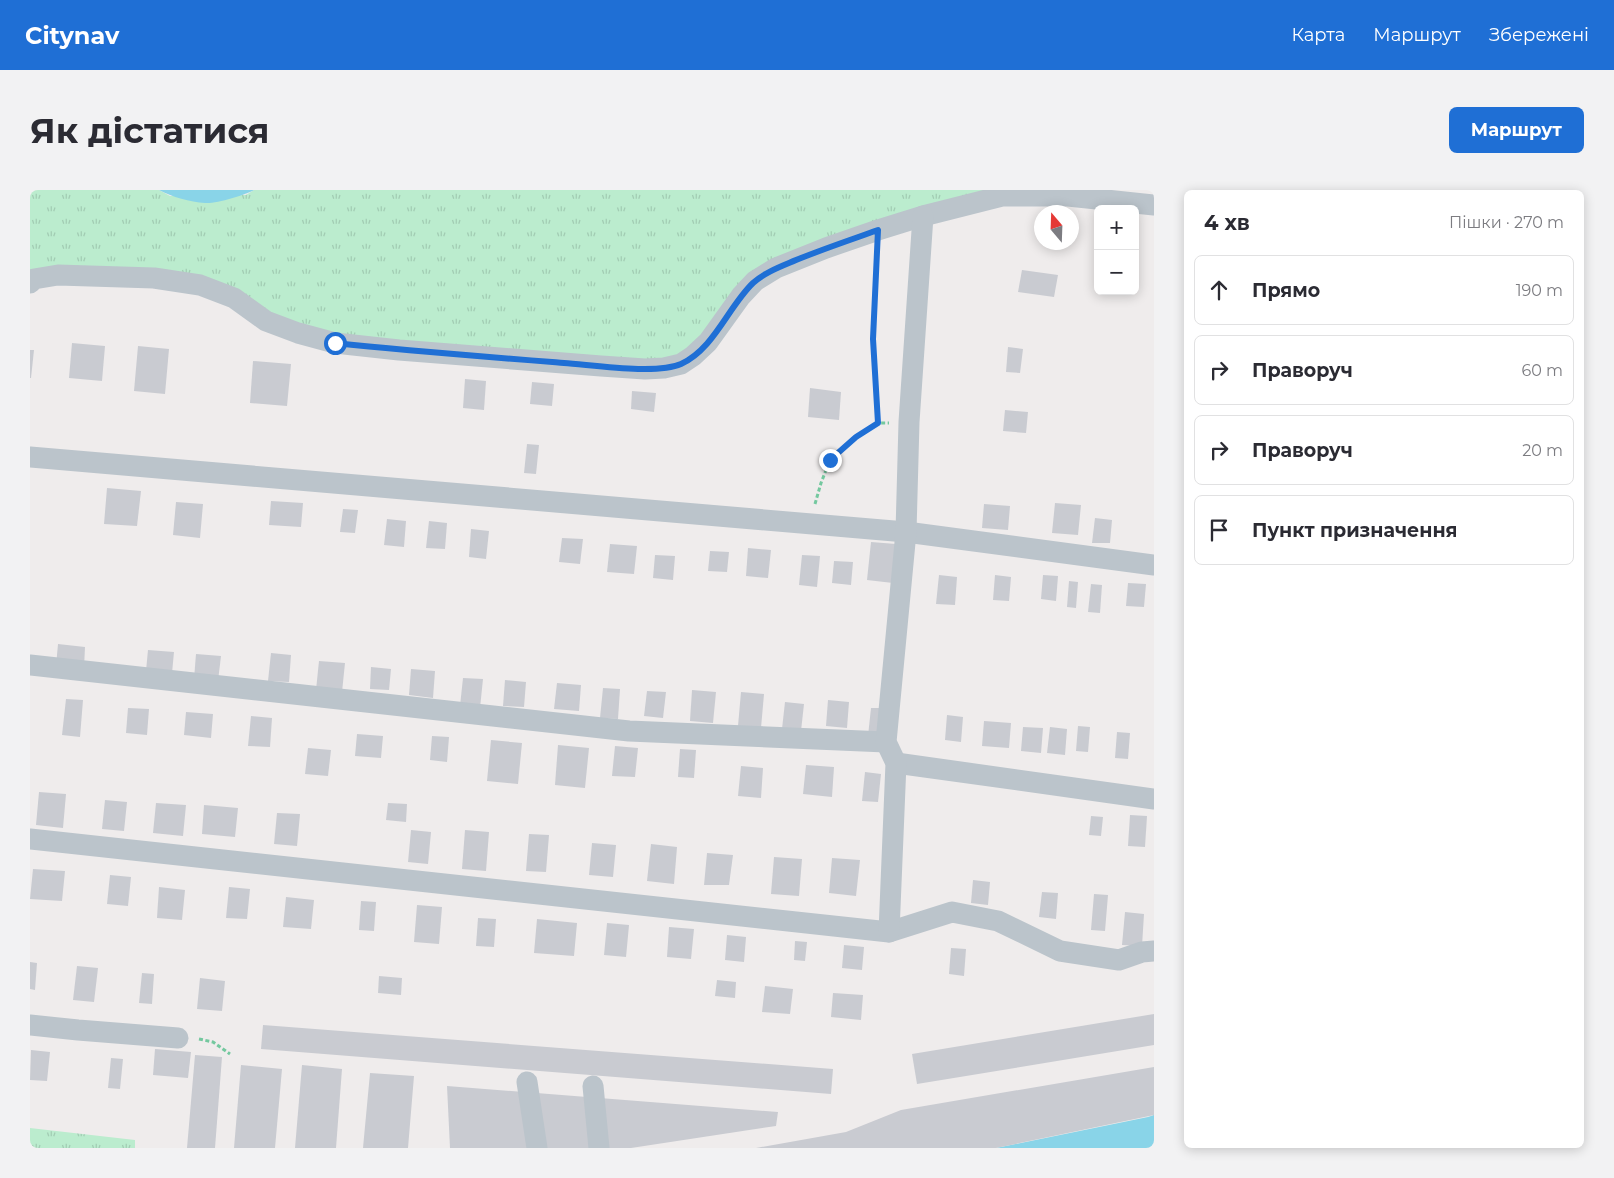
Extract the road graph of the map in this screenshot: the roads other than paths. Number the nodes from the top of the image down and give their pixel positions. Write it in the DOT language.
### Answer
graph roads {
  1 [pos="1154,205"];
  2 [pos="923,216"];
  3 [pos="30,283"];
  4 [pos="30,457"];
  5 [pos="906,532"];
  6 [pos="1154,566"];
  7 [pos="30,665"];
  8 [pos="886,742"];
  9 [pos="896,763"];
  10 [pos="1154,799"];
  11 [pos="30,839"];
  12 [pos="890,932"];
  13 [pos="1154,951"];
  14 [pos="30,1025"];
  15 [pos="178,1038"];
  16 [pos="527,1082"];
  17 [pos="593,1086"];
  18 [pos="538,1148"];
  19 [pos="599,1148"];
  1 -- 2 [label="lane"];
  2 -- 3 [label="lane"];
  2 -- 5 [label="lane"];
  4 -- 5 [label="lane"];
  5 -- 6 [label="lane"];
  5 -- 8 [label="lane"];
  7 -- 8 [label="lane"];
  8 -- 9 [label="lane"];
  9 -- 10 [label="lane"];
  9 -- 12 [label="lane"];
  11 -- 12 [label="lane"];
  12 -- 13 [label="lane"];
  14 -- 15 [label="lane"];
  16 -- 18 [label="lane"];
  17 -- 19 [label="lane"];
}
